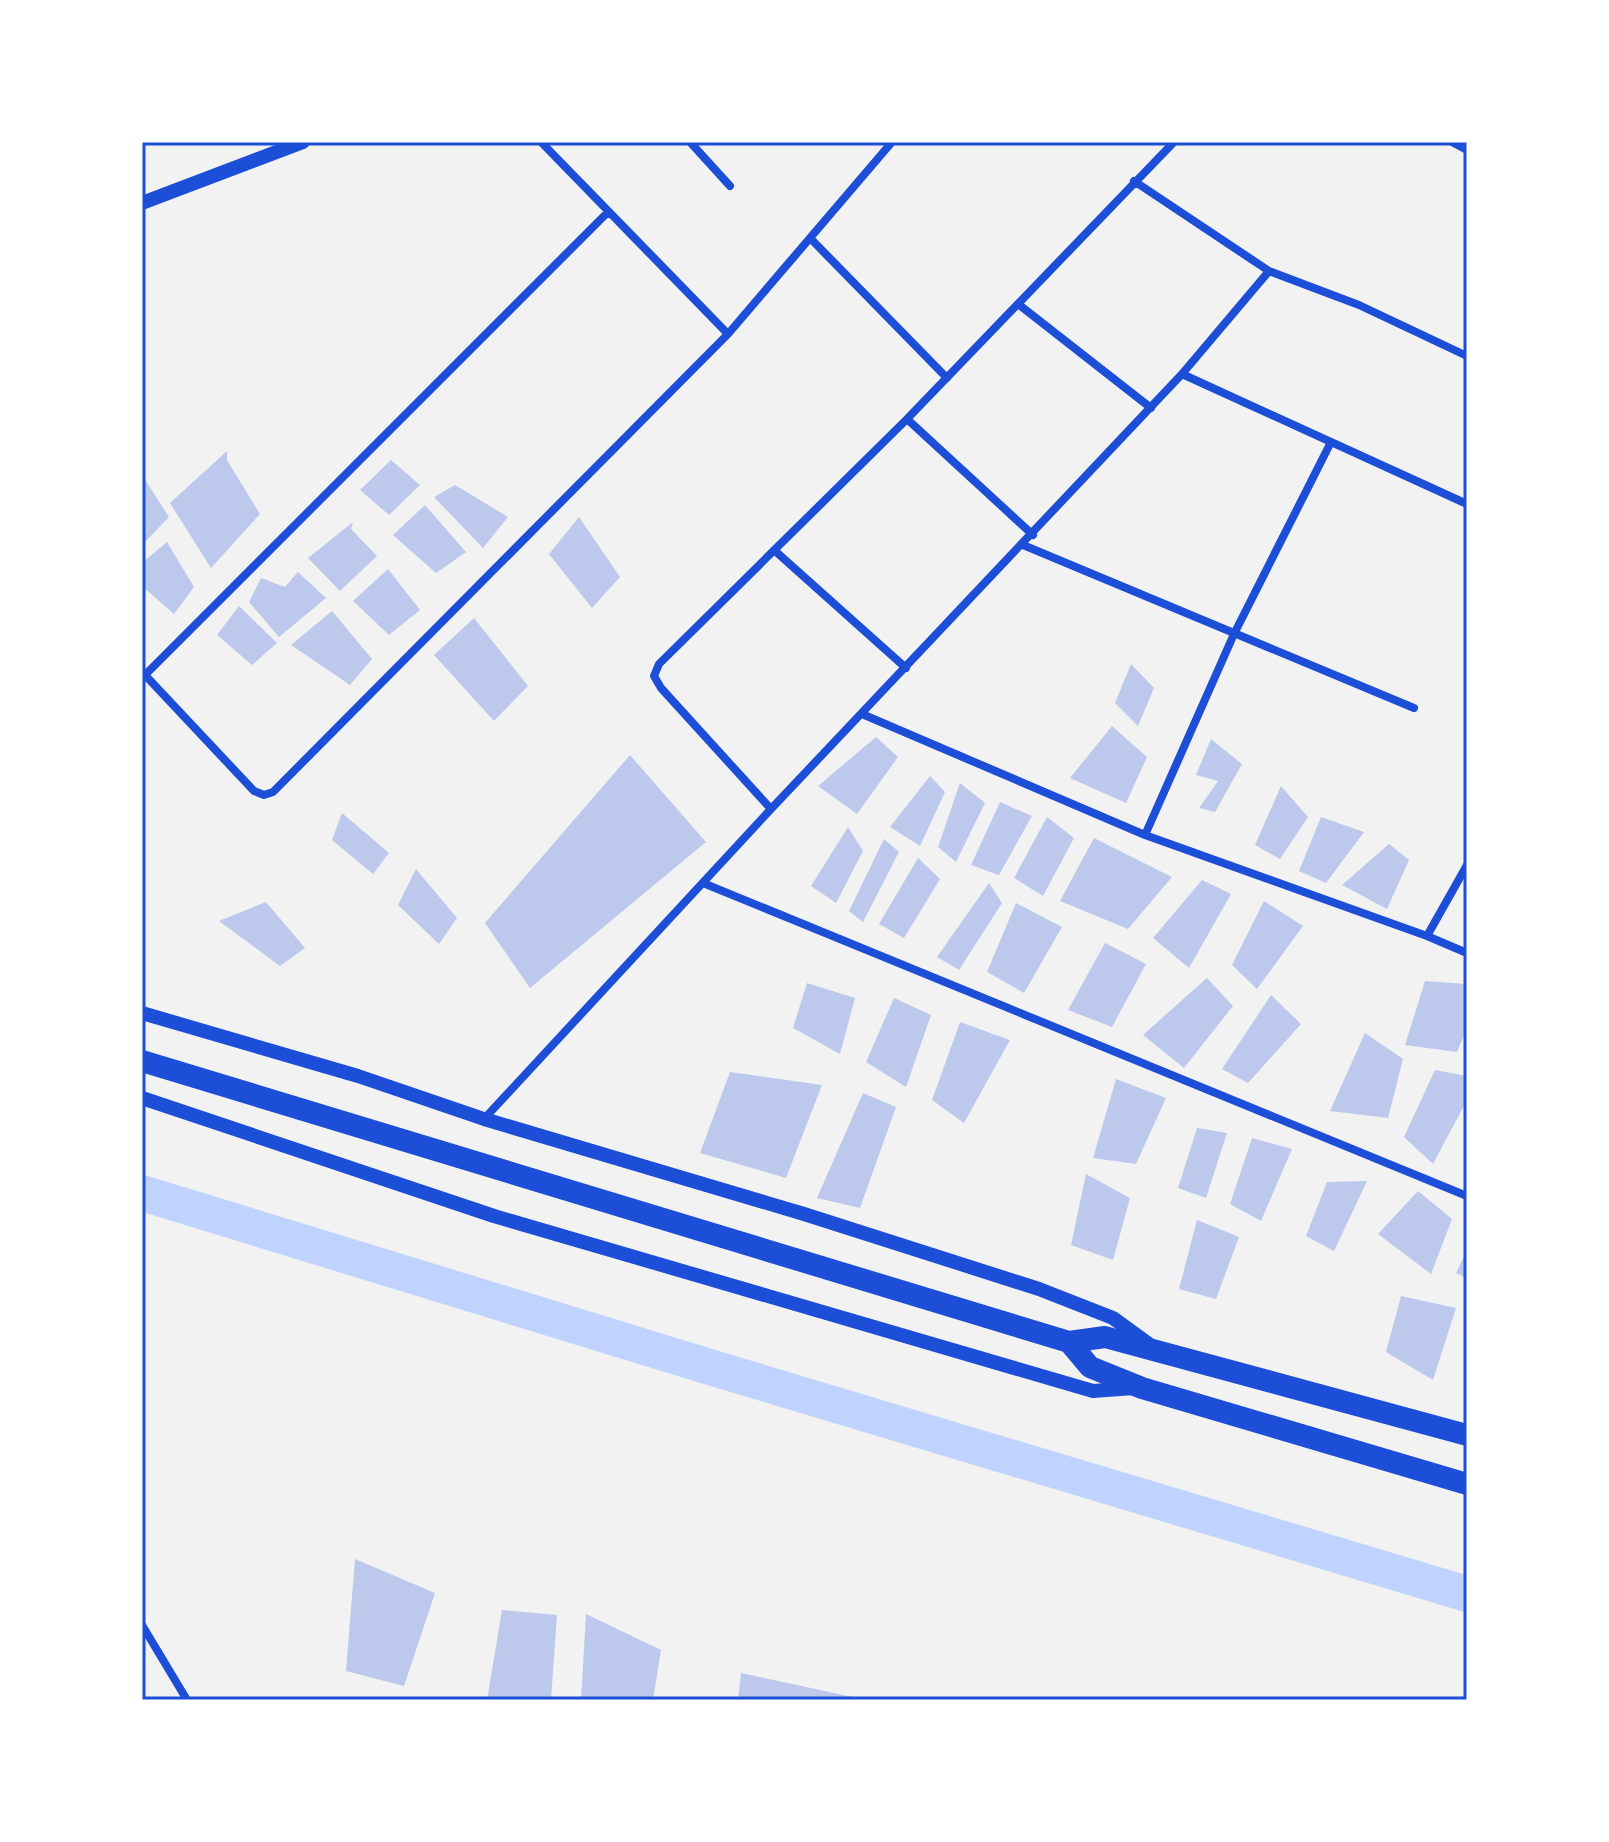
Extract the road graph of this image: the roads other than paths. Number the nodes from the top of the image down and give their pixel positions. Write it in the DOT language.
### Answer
graph roads {
  1 [pos="303,142"];
  2 [pos="541,142"];
  3 [pos="690,142"];
  4 [pos="892,142"];
  5 [pos="1174,142"];
  6 [pos="1452,142"];
  7 [pos="1467,150"];
  8 [pos="1134,181"];
  9 [pos="730,186"];
  10 [pos="142,203"];
  11 [pos="608,212"];
  12 [pos="810,238"];
  13 [pos="1269,271"];
  14 [pos="1018,304"];
  15 [pos="728,334"];
  16 [pos="1467,356"];
  17 [pos="1182,374"];
  18 [pos="947,378"];
  19 [pos="1151,408"];
  20 [pos="907,419"];
  21 [pos="1331,442"];
  22 [pos="1467,504"];
  23 [pos="1033,535"];
  24 [pos="1023,545"];
  25 [pos="774,550"];
  26 [pos="1234,634"];
  27 [pos="906,668"];
  28 [pos="144,677"];
  29 [pos="1414,708"];
  30 [pos="862,714"];
  31 [pos="771,809"];
  32 [pos="1145,835"];
  33 [pos="1467,865"];
  34 [pos="703,883"];
  35 [pos="1427,936"];
  36 [pos="1467,953"];
  37 [pos="142,1013"];
  38 [pos="142,1061"];
  39 [pos="142,1098"];
  40 [pos="484,1119"];
  41 [pos="1467,1196"];
  42 [pos="1069,1342"];
  43 [pos="1156,1349"];
  44 [pos="1142,1388"];
  45 [pos="1467,1435"];
  46 [pos="1467,1484"];
  47 [pos="142,1625"];
  48 [pos="187,1700"];
  1 -- 10 [label="street"];
  2 -- 11 [label="street"];
  3 -- 9 [label="street"];
  4 -- 12 [label="street"];
  5 -- 8 [label="street"];
  6 -- 7 [label="street"];
  8 -- 13 [label="street"];
  8 -- 14 [label="street"];
  11 -- 15 [label="street"];
  11 -- 28 [label="street"];
  12 -- 15 [label="street"];
  12 -- 18 [label="street"];
  13 -- 16 [label="street"];
  13 -- 17 [label="street"];
  14 -- 18 [label="street"];
  14 -- 19 [label="street"];
  15 -- 28 [label="street"];
  17 -- 19 [label="street"];
  17 -- 21 [label="street"];
  18 -- 20 [label="street"];
  19 -- 23 [label="street"];
  20 -- 23 [label="street"];
  20 -- 25 [label="street"];
  21 -- 22 [label="street"];
  21 -- 26 [label="street"];
  23 -- 24 [label="street"];
  24 -- 26 [label="street"];
  24 -- 27 [label="street"];
  25 -- 27 [label="street"];
  25 -- 31 [label="street"];
  26 -- 29 [label="street"];
  26 -- 32 [label="street"];
  27 -- 30 [label="street"];
  30 -- 31 [label="street"];
  30 -- 32 [label="street"];
  31 -- 34 [label="street"];
  32 -- 35 [label="street"];
  33 -- 35 [label="street"];
  34 -- 40 [label="street"];
  34 -- 41 [label="street"];
  35 -- 36 [label="street"];
  37 -- 40 [label="street"];
  38 -- 42 [label="highway"];
  39 -- 44 [label="street"];
  40 -- 43 [label="street"];
  42 -- 43 [label="highway"];
  42 -- 44 [label="highway"];
  43 -- 45 [label="highway"];
  44 -- 46 [label="highway"];
  47 -- 48 [label="street"];
}
